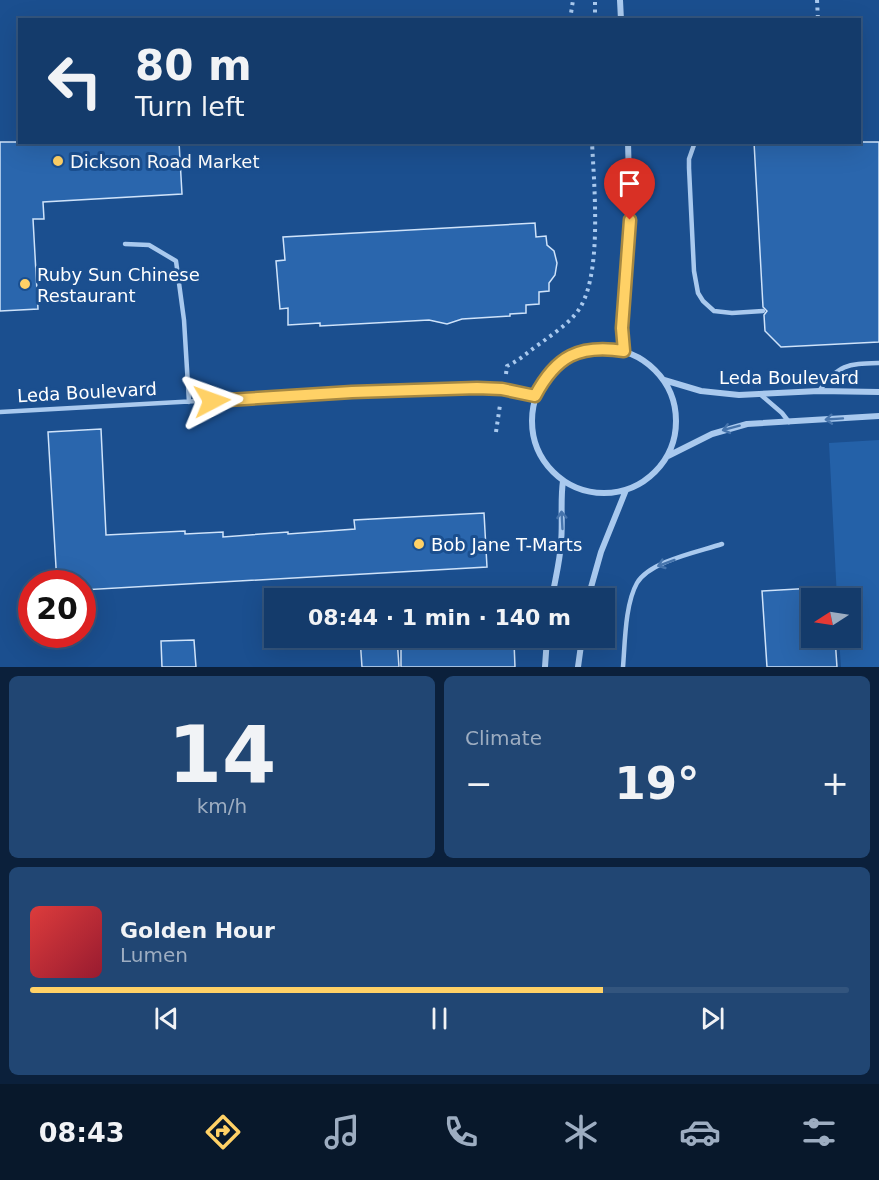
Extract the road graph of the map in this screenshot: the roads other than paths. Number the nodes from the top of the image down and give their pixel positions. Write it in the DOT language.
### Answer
graph roads {
  1 [pos="620,0"];
  2 [pos="621,18"];
  3 [pos="628,144"];
  4 [pos="694,144"];
  5 [pos="125,244"];
  6 [pos="763,311"];
  7 [pos="624,351"];
  8 [pos="879,363"];
  9 [pos="664,380"];
  10 [pos="819,391"];
  11 [pos="879,392"];
  12 [pos="761,395"];
  13 [pos="535,396"];
  14 [pos="189,402"];
  15 [pos="0,412"];
  16 [pos="879,416"];
  17 [pos="789,422"];
  18 [pos="667,456"];
  19 [pos="563,481"];
  20 [pos="626,490"];
  21 [pos="722,544"];
  22 [pos="554,588"];
  23 [pos="591,588"];
  24 [pos="546,648"];
  25 [pos="581,648"];
  26 [pos="545,667"];
  27 [pos="578,667"];
  28 [pos="623,667"];
  1 -- 2 [label="street"];
  3 -- 7 [label="street"];
  4 -- 6 [label="lane"];
  5 -- 14 [label="lane"];
  7 -- 9 [label="street"];
  7 -- 13 [label="street"];
  8 -- 10 [label="lane"];
  9 -- 12 [label="street, Leda Boulevard"];
  9 -- 18 [label="street"];
  10 -- 11 [label="street, Leda Boulevard"];
  10 -- 12 [label="street, Leda Boulevard"];
  12 -- 17 [label="lane"];
  13 -- 14 [label="lane, Leda Boulevard"];
  13 -- 19 [label="street"];
  14 -- 15 [label="lane, Leda Boulevard"];
  16 -- 17 [label="street, one-way"];
  17 -- 18 [label="street, one-way"];
  18 -- 20 [label="street"];
  19 -- 20 [label="street"];
  22 -- 19 [label="street, one-way"];
  20 -- 23 [label="street"];
  21 -- 28 [label="lane, one-way"];
  24 -- 26 [label="street"];
  25 -- 27 [label="street"];
}
